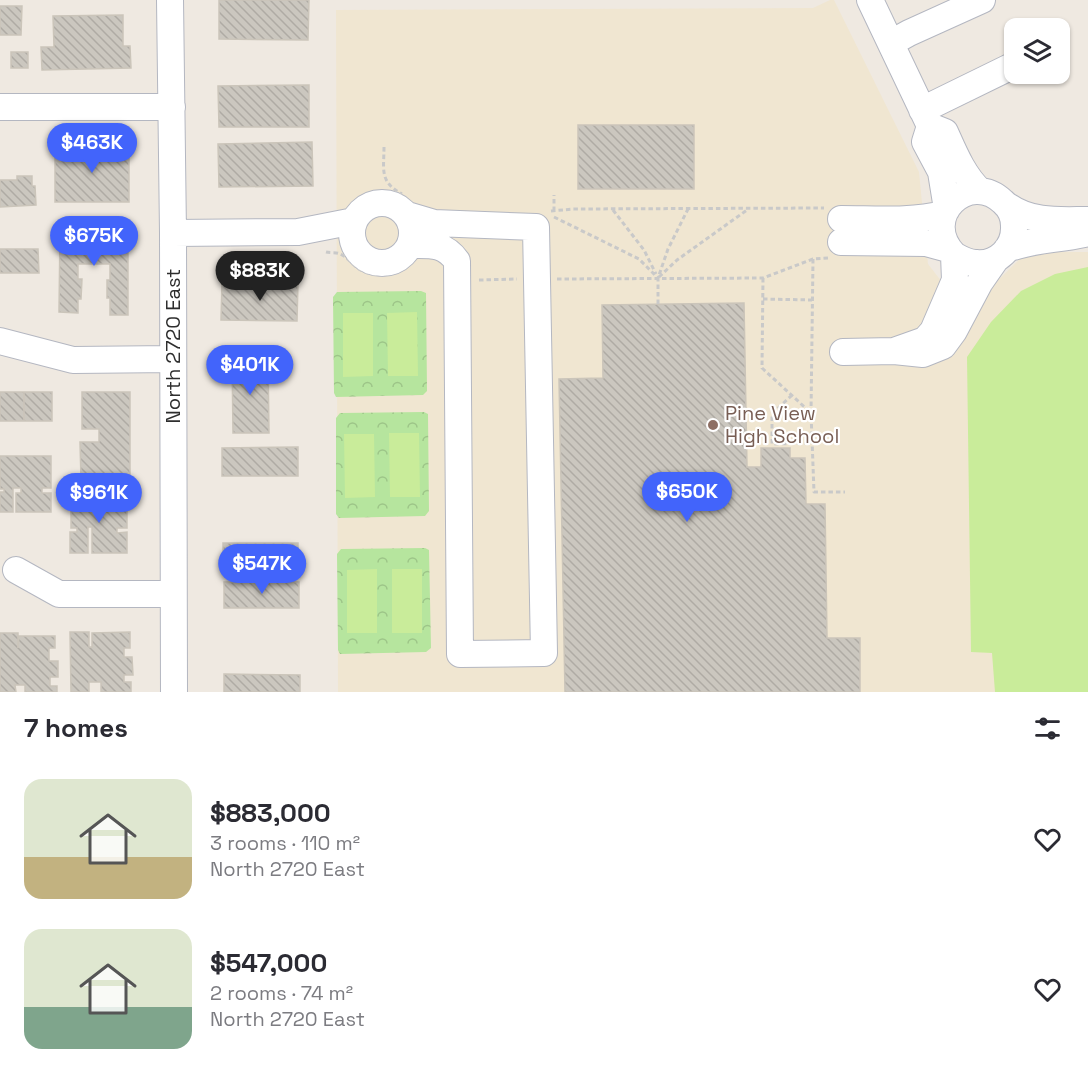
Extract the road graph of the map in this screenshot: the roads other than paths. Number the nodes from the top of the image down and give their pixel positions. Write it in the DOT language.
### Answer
graph roads {
  1 [pos="170,0"];
  2 [pos="870,0"];
  3 [pos="982,0"];
  4 [pos="891,43"];
  5 [pos="1004,71"];
  6 [pos="172,107"];
  7 [pos="0,108"];
  8 [pos="926,118"];
  9 [pos="980,191"];
  10 [pos="1008,206"];
  11 [pos="408,207"];
  12 [pos="945,211"];
  13 [pos="1088,220"];
  14 [pos="354,221"];
  15 [pos="298,232"];
  16 [pos="173,233"];
  17 [pos="1088,233"];
  18 [pos="355,247"];
  19 [pos="951,252"];
  20 [pos="411,254"];
  21 [pos="1001,254"];
  22 [pos="0,341"];
  23 [pos="894,351"];
  24 [pos="843,352"];
  25 [pos="172,359"];
  26 [pos="16,570"];
  27 [pos="173,594"];
  28 [pos="174,692"];
  1 -- 6 [label="street, North 2720 East"];
  2 -- 4 [label="street"];
  3 -- 4 [label="street"];
  4 -- 8 [label="street"];
  5 -- 8 [label="street"];
  6 -- 7 [label="street"];
  6 -- 16 [label="street, North 2720 East"];
  8 -- 9 [label="street"];
  8 -- 12 [label="street"];
  9 -- 10 [label="street"];
  9 -- 12 [label="street"];
  10 -- 13 [label="street"];
  10 -- 21 [label="street"];
  11 -- 14 [label="street"];
  11 -- 20 [label="street"];
  11 -- 20 [label="street"];
  12 -- 19 [label="street"];
  12 -- 19 [label="street"];
  14 -- 15 [label="street"];
  14 -- 18 [label="street"];
  15 -- 16 [label="street"];
  15 -- 18 [label="street"];
  16 -- 25 [label="street, North 2720 East"];
  17 -- 21 [label="street"];
  18 -- 20 [label="street"];
  19 -- 21 [label="street"];
  19 -- 23 [label="street"];
  21 -- 23 [label="street"];
  22 -- 25 [label="street"];
  23 -- 24 [label="street"];
  25 -- 27 [label="street, North 2720 East"];
  26 -- 27 [label="street"];
  27 -- 28 [label="street, North 2720 East"];
}
